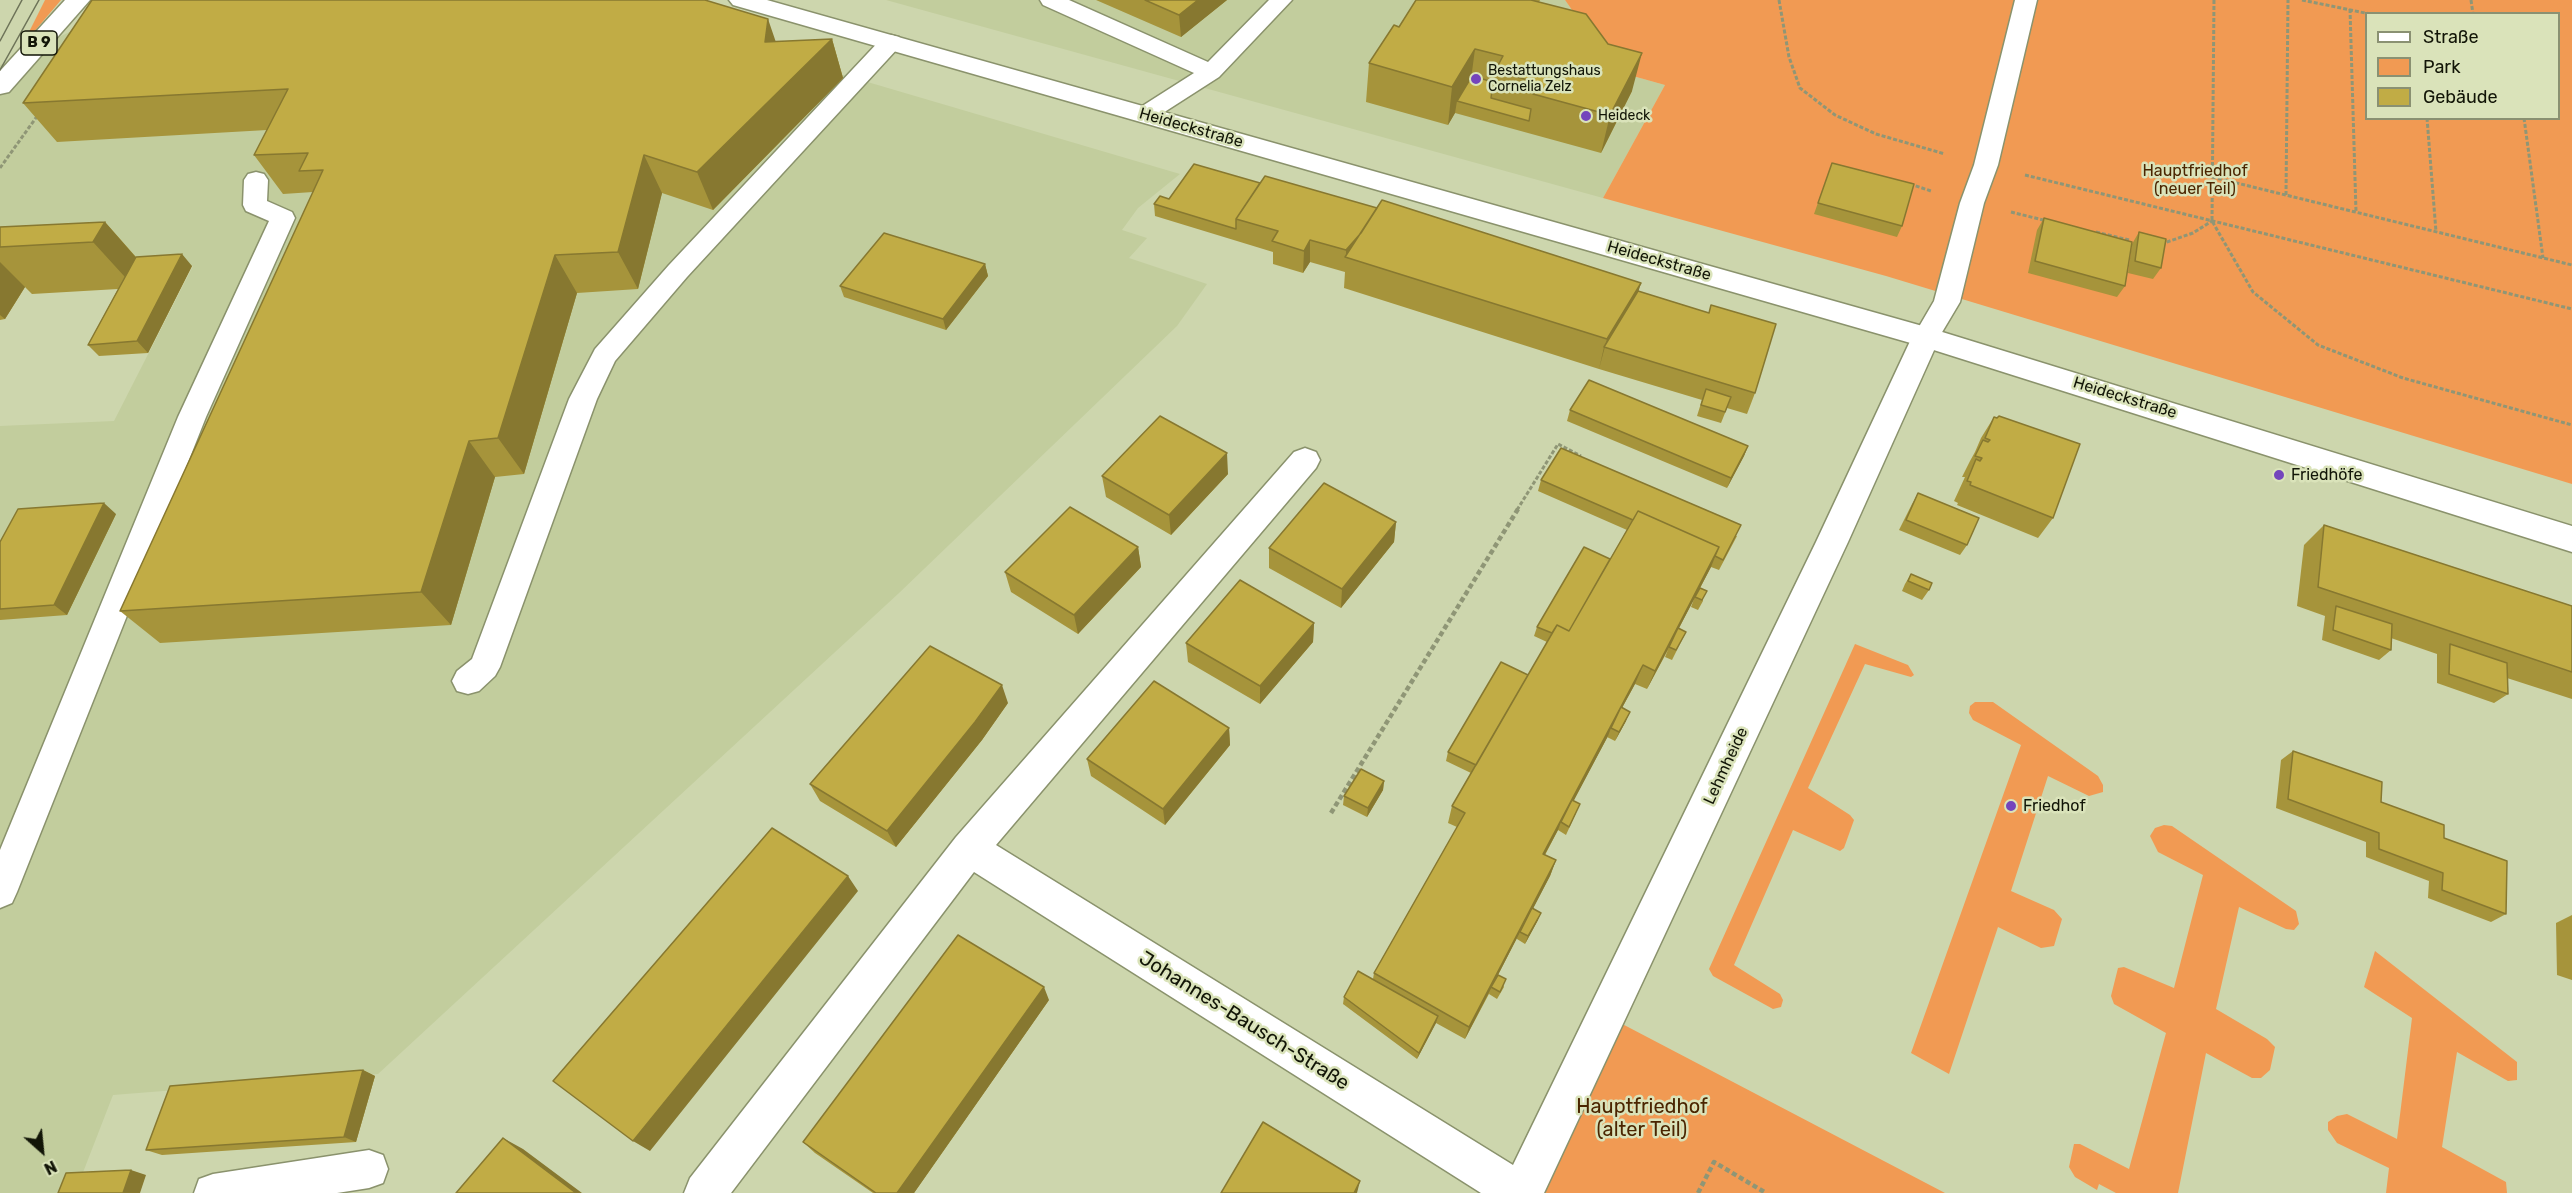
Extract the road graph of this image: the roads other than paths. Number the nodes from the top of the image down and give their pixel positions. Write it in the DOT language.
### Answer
graph roads {
  1 [pos="78,0"];
  2 [pos="741,0"];
  3 [pos="1051,0"];
  4 [pos="1281,0"];
  5 [pos="2026,0"];
  6 [pos="891,42"];
  7 [pos="1211,72"];
  8 [pos="0,86"];
  9 [pos="1144,115"];
  10 [pos="256,180"];
  11 [pos="1926,337"];
  12 [pos="1305,460"];
  13 [pos="2572,539"];
  14 [pos="468,681"];
  15 [pos="969,849"];
  16 [pos="0,892"];
  17 [pos="369,1169"];
  18 [pos="213,1193"];
  19 [pos="705,1193"];
  20 [pos="1521,1193"];
  1 -- 8 [label="street, B 9"];
  2 -- 6 [label="street, Heideckstraße"];
  3 -- 7 [label="lane"];
  4 -- 7 [label="lane"];
  5 -- 11 [label="lane"];
  6 -- 9 [label="street, Heideckstraße"];
  6 -- 14 [label="lane"];
  7 -- 9 [label="lane"];
  9 -- 11 [label="street, Heideckstraße"];
  10 -- 16 [label="lane"];
  11 -- 13 [label="street, Heideckstraße"];
  11 -- 20 [label="street, Lehmheide"];
  12 -- 15 [label="street"];
  15 -- 19 [label="street"];
  15 -- 20 [label="street, Johannes-Bausch-Straße"];
  17 -- 18 [label="lane"];
}
